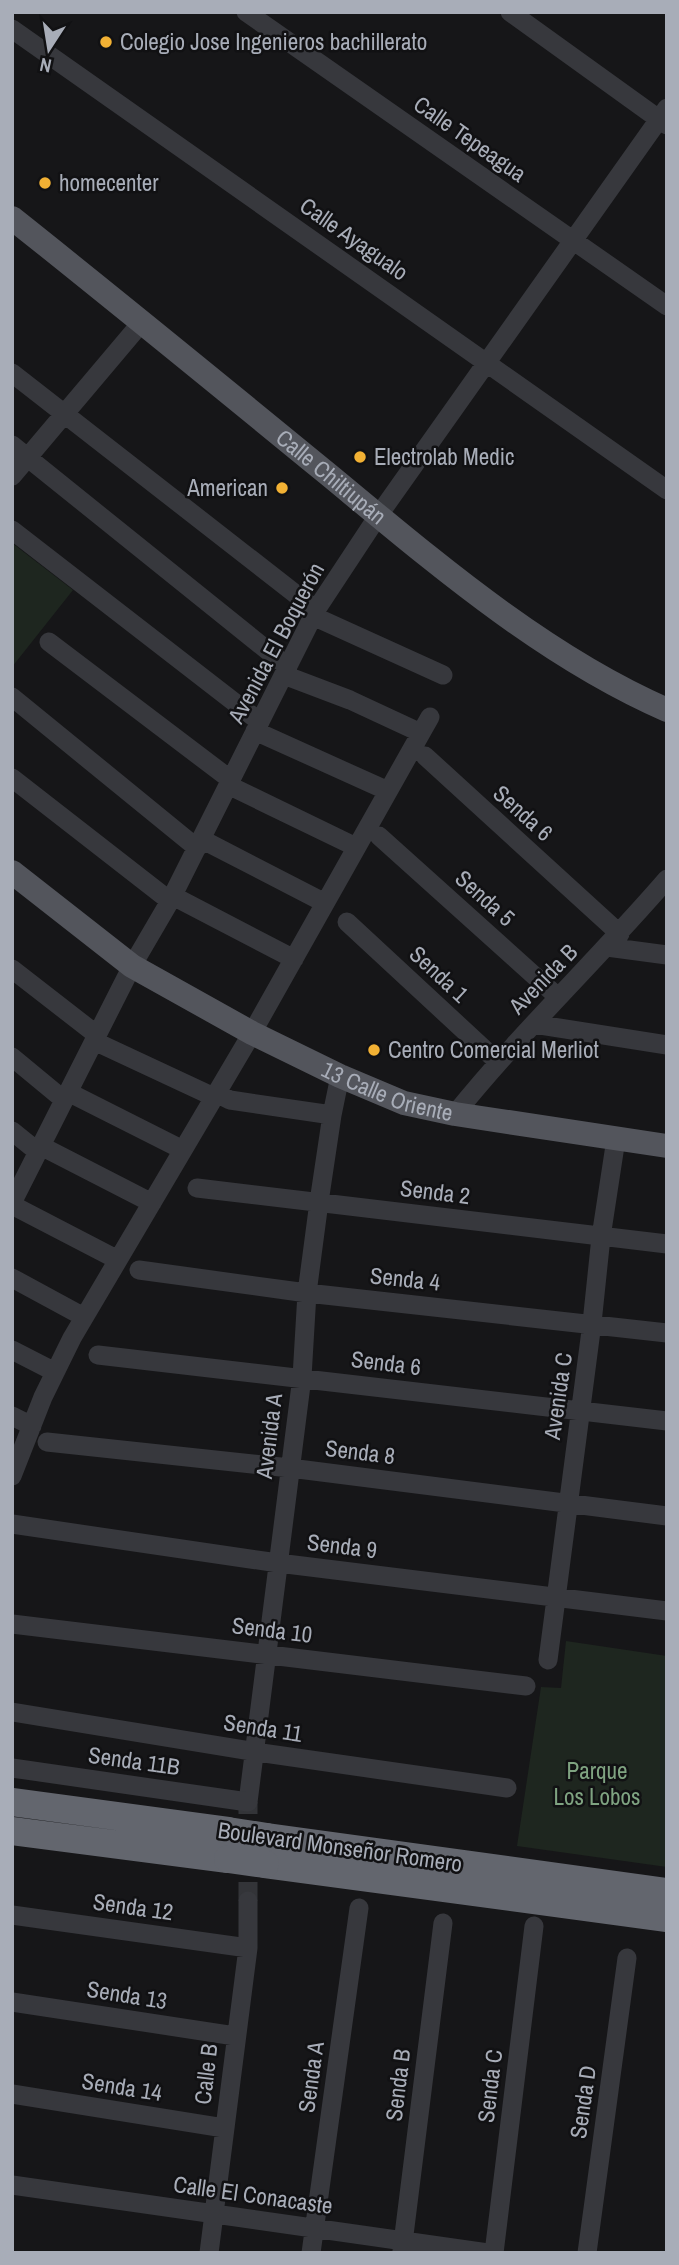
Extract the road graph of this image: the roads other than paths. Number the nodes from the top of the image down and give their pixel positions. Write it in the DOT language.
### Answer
graph roads {
  1 [pos="246,12"];
  2 [pos="510,12"];
  3 [pos="12,29"];
  4 [pos="664,118"];
  5 [pos="12,218"];
  6 [pos="574,240"];
  7 [pos="667,306"];
  8 [pos="142,322"];
  9 [pos="485,364"];
  10 [pos="12,373"];
  11 [pos="63,413"];
  12 [pos="20,451"];
  13 [pos="12,476"];
  14 [pos="667,489"];
  15 [pos="378,516"];
  16 [pos="12,530"];
  17 [pos="315,613"];
  18 [pos="49,642"];
  19 [pos="286,671"];
  20 [pos="443,675"];
  21 [pos="12,697"];
  22 [pos="667,710"];
  23 [pos="258,727"];
  24 [pos="425,756"];
  25 [pos="12,778"];
  26 [pos="230,783"];
  27 [pos="388,791"];
  28 [pos="379,836"];
  29 [pos="199,843"];
  30 [pos="356,847"];
  31 [pos="12,872"];
  32 [pos="667,879"];
  33 [pos="172,898"];
  34 [pos="325,903"];
  35 [pos="347,922"];
  36 [pos="613,941"];
  37 [pos="667,956"];
  38 [pos="294,958"];
  39 [pos="132,966"];
  40 [pos="12,968"];
  41 [pos="558,997"];
  42 [pos="534,1024"];
  43 [pos="252,1033"];
  44 [pos="96,1038"];
  45 [pos="667,1045"];
  46 [pos="12,1057"];
  47 [pos="498,1061"];
  48 [pos="340,1076"];
  49 [pos="215,1095"];
  50 [pos="66,1096"];
  51 [pos="455,1114"];
  52 [pos="332,1115"];
  53 [pos="12,1131"];
  54 [pos="617,1139"];
  55 [pos="667,1146"];
  56 [pos="40,1149"];
  57 [pos="183,1150"];
  58 [pos="197,1188"];
  59 [pos="319,1202"];
  60 [pos="152,1203"];
  61 [pos="12,1204"];
  62 [pos="601,1237"];
  63 [pos="667,1244"];
  64 [pos="118,1260"];
  65 [pos="139,1270"];
  66 [pos="12,1278"];
  67 [pos="307,1293"];
  68 [pos="84,1317"];
  69 [pos="592,1323"];
  70 [pos="667,1333"];
  71 [pos="12,1350"];
  72 [pos="98,1355"];
  73 [pos="55,1372"];
  74 [pos="302,1377"];
  75 [pos="580,1411"];
  76 [pos="12,1416"];
  77 [pos="667,1421"];
  78 [pos="32,1426"];
  79 [pos="47,1441"];
  80 [pos="290,1468"];
  81 [pos="12,1476"];
  82 [pos="568,1504"];
  83 [pos="667,1516"];
  84 [pos="12,1524"];
  85 [pos="278,1563"];
  86 [pos="556,1598"];
  87 [pos="667,1611"];
  88 [pos="12,1624"];
  89 [pos="266,1653"];
  90 [pos="548,1660"];
  91 [pos="526,1686"];
  92 [pos="12,1712"];
  93 [pos="256,1752"];
  94 [pos="12,1768"];
  95 [pos="507,1788"];
  96 [pos="12,1802"];
  97 [pos="248,1802"];
  98 [pos="12,1831"];
  99 [pos="266,1851"];
  100 [pos="667,1892"];
  101 [pos="248,1901"];
  102 [pos="359,1909"];
  103 [pos="12,1914"];
  104 [pos="667,1919"];
  105 [pos="443,1923"];
  106 [pos="534,1926"];
  107 [pos="247,1948"];
  108 [pos="627,1958"];
  109 [pos="12,2002"];
  110 [pos="235,2036"];
  111 [pos="12,2094"];
  112 [pos="224,2128"];
  113 [pos="12,2185"];
  114 [pos="213,2214"];
  115 [pos="314,2228"];
  116 [pos="403,2247"];
  117 [pos="209,2253"];
  118 [pos="311,2253"];
  119 [pos="488,2253"];
  120 [pos="494,2253"];
  121 [pos="587,2253"];
  1 -- 6 [label="street, Calle Tepeagua"];
  2 -- 4 [label="street"];
  3 -- 9 [label="street, Calle Ayagualo"];
  4 -- 6 [label="street, Avenida El Boquerón"];
  5 -- 8 [label="main road, Calle Chiltiupán"];
  6 -- 7 [label="street, Calle Tepeagua"];
  6 -- 9 [label="street, Avenida El Boquerón"];
  8 -- 11 [label="street"];
  8 -- 15 [label="main road, Calle Chiltiupán"];
  9 -- 14 [label="street, Calle Ayagualo"];
  9 -- 15 [label="street, Avenida El Boquerón"];
  10 -- 11 [label="street"];
  11 -- 12 [label="street"];
  11 -- 17 [label="street"];
  12 -- 13 [label="street"];
  12 -- 19 [label="street"];
  15 -- 17 [label="street, Avenida El Boquerón"];
  15 -- 22 [label="main road, Calle Chiltiupán"];
  16 -- 23 [label="street"];
  17 -- 19 [label="street, Avenida El Boquerón"];
  17 -- 20 [label="street"];
  18 -- 26 [label="street"];
  19 -- 23 [label="street, Avenida El Boquerón"];
  19 -- 27 [label="street"];
  21 -- 29 [label="street"];
  23 -- 26 [label="street, Avenida El Boquerón"];
  23 -- 27 [label="street"];
  24 -- 36 [label="street, Senda 6"];
  25 -- 33 [label="street"];
  26 -- 29 [label="street, Avenida El Boquerón"];
  26 -- 30 [label="street"];
  27 -- 30 [label="street"];
  28 -- 41 [label="street, Senda 5"];
  29 -- 33 [label="street, Avenida El Boquerón"];
  29 -- 34 [label="street"];
  30 -- 34 [label="street"];
  31 -- 39 [label="main road, 13 Calle Oriente"];
  32 -- 36 [label="street, Avenida B"];
  33 -- 38 [label="street"];
  33 -- 39 [label="street, Avenida El Boquerón"];
  34 -- 38 [label="street"];
  35 -- 47 [label="street, Senda 1"];
  36 -- 37 [label="street"];
  36 -- 41 [label="street, Avenida B"];
  38 -- 43 [label="street"];
  39 -- 43 [label="main road, 13 Calle Oriente"];
  39 -- 44 [label="street, Avenida El Boquerón"];
  40 -- 44 [label="street"];
  41 -- 42 [label="street, Avenida B"];
  42 -- 45 [label="street"];
  42 -- 47 [label="street, Avenida B"];
  43 -- 48 [label="main road, 13 Calle Oriente"];
  43 -- 49 [label="street"];
  44 -- 49 [label="street"];
  44 -- 50 [label="street, Avenida El Boquerón"];
  46 -- 50 [label="street"];
  47 -- 51 [label="street, Avenida B"];
  48 -- 51 [label="main road, 13 Calle Oriente"];
  48 -- 52 [label="street, Avenida A"];
  49 -- 52 [label="street"];
  49 -- 57 [label="street"];
  50 -- 56 [label="street, Avenida El Boquerón"];
  50 -- 57 [label="street"];
  51 -- 54 [label="main road, 13 Calle Oriente"];
  52 -- 59 [label="street, Avenida A"];
  53 -- 56 [label="street"];
  54 -- 55 [label="main road, 13 Calle Oriente"];
  54 -- 62 [label="street, Avenida C"];
  56 -- 60 [label="street"];
  56 -- 61 [label="street, Avenida El Boquerón"];
  57 -- 60 [label="street"];
  58 -- 59 [label="street, Senda 2"];
  59 -- 62 [label="street, Senda 2"];
  59 -- 67 [label="street, Avenida A"];
  60 -- 64 [label="street"];
  61 -- 64 [label="street"];
  62 -- 63 [label="street, Senda 2"];
  62 -- 69 [label="street, Avenida C"];
  64 -- 68 [label="street"];
  65 -- 67 [label="street, Senda 4"];
  66 -- 68 [label="street"];
  67 -- 69 [label="street, Senda 4"];
  67 -- 74 [label="street, Avenida A"];
  68 -- 73 [label="street"];
  69 -- 70 [label="street, Senda 4"];
  69 -- 75 [label="street, Avenida C"];
  71 -- 73 [label="street"];
  72 -- 74 [label="street, Senda 6"];
  73 -- 78 [label="street"];
  74 -- 75 [label="street, Senda 6"];
  74 -- 80 [label="street, Avenida A"];
  75 -- 77 [label="street, Senda 6"];
  75 -- 82 [label="street, Avenida C"];
  76 -- 78 [label="street"];
  78 -- 81 [label="street"];
  79 -- 80 [label="street, Senda 8"];
  80 -- 82 [label="street, Senda 8"];
  80 -- 85 [label="street, Avenida A"];
  82 -- 83 [label="street, Senda 8"];
  82 -- 86 [label="street, Avenida C"];
  84 -- 85 [label="street, Senda 9"];
  85 -- 86 [label="street, Senda 9"];
  85 -- 89 [label="street, Avenida A"];
  86 -- 87 [label="street, Senda 9"];
  86 -- 90 [label="street, Avenida C"];
  88 -- 89 [label="street, Senda 10"];
  89 -- 91 [label="street, Senda 10"];
  89 -- 93 [label="street, Avenida A"];
  92 -- 93 [label="street, Senda 11"];
  93 -- 95 [label="street, Senda 11"];
  93 -- 97 [label="street, Avenida A"];
  94 -- 97 [label="street, Senda 11B"];
  96 -- 99 [label="highway, Boulevard Monseñor Romero, bridge"];
  98 -- 99 [label="highway, Boulevard Monseñor Romero, bridge"];
  99 -- 100 [label="highway, Boulevard Monseñor Romero"];
  99 -- 104 [label="highway, Boulevard Monseñor Romero"];
  101 -- 107 [label="street, Calle B"];
  102 -- 115 [label="street, Senda A"];
  103 -- 107 [label="street, Senda 12"];
  105 -- 116 [label="street, Senda B"];
  106 -- 120 [label="street, Senda C"];
  107 -- 110 [label="street, Calle B"];
  108 -- 121 [label="street, Senda D"];
  109 -- 110 [label="street, Senda 13"];
  110 -- 112 [label="street, Calle B"];
  111 -- 112 [label="street, Senda 14"];
  112 -- 114 [label="street, Calle B"];
  113 -- 114 [label="street, Calle El Conacaste"];
  114 -- 115 [label="street, Calle El Conacaste"];
  114 -- 117 [label="street, Calle B"];
  115 -- 116 [label="street, Calle El Conacaste"];
  115 -- 118 [label="street, Senda A"];
  116 -- 119 [label="street, Calle El Conacaste"];
}
